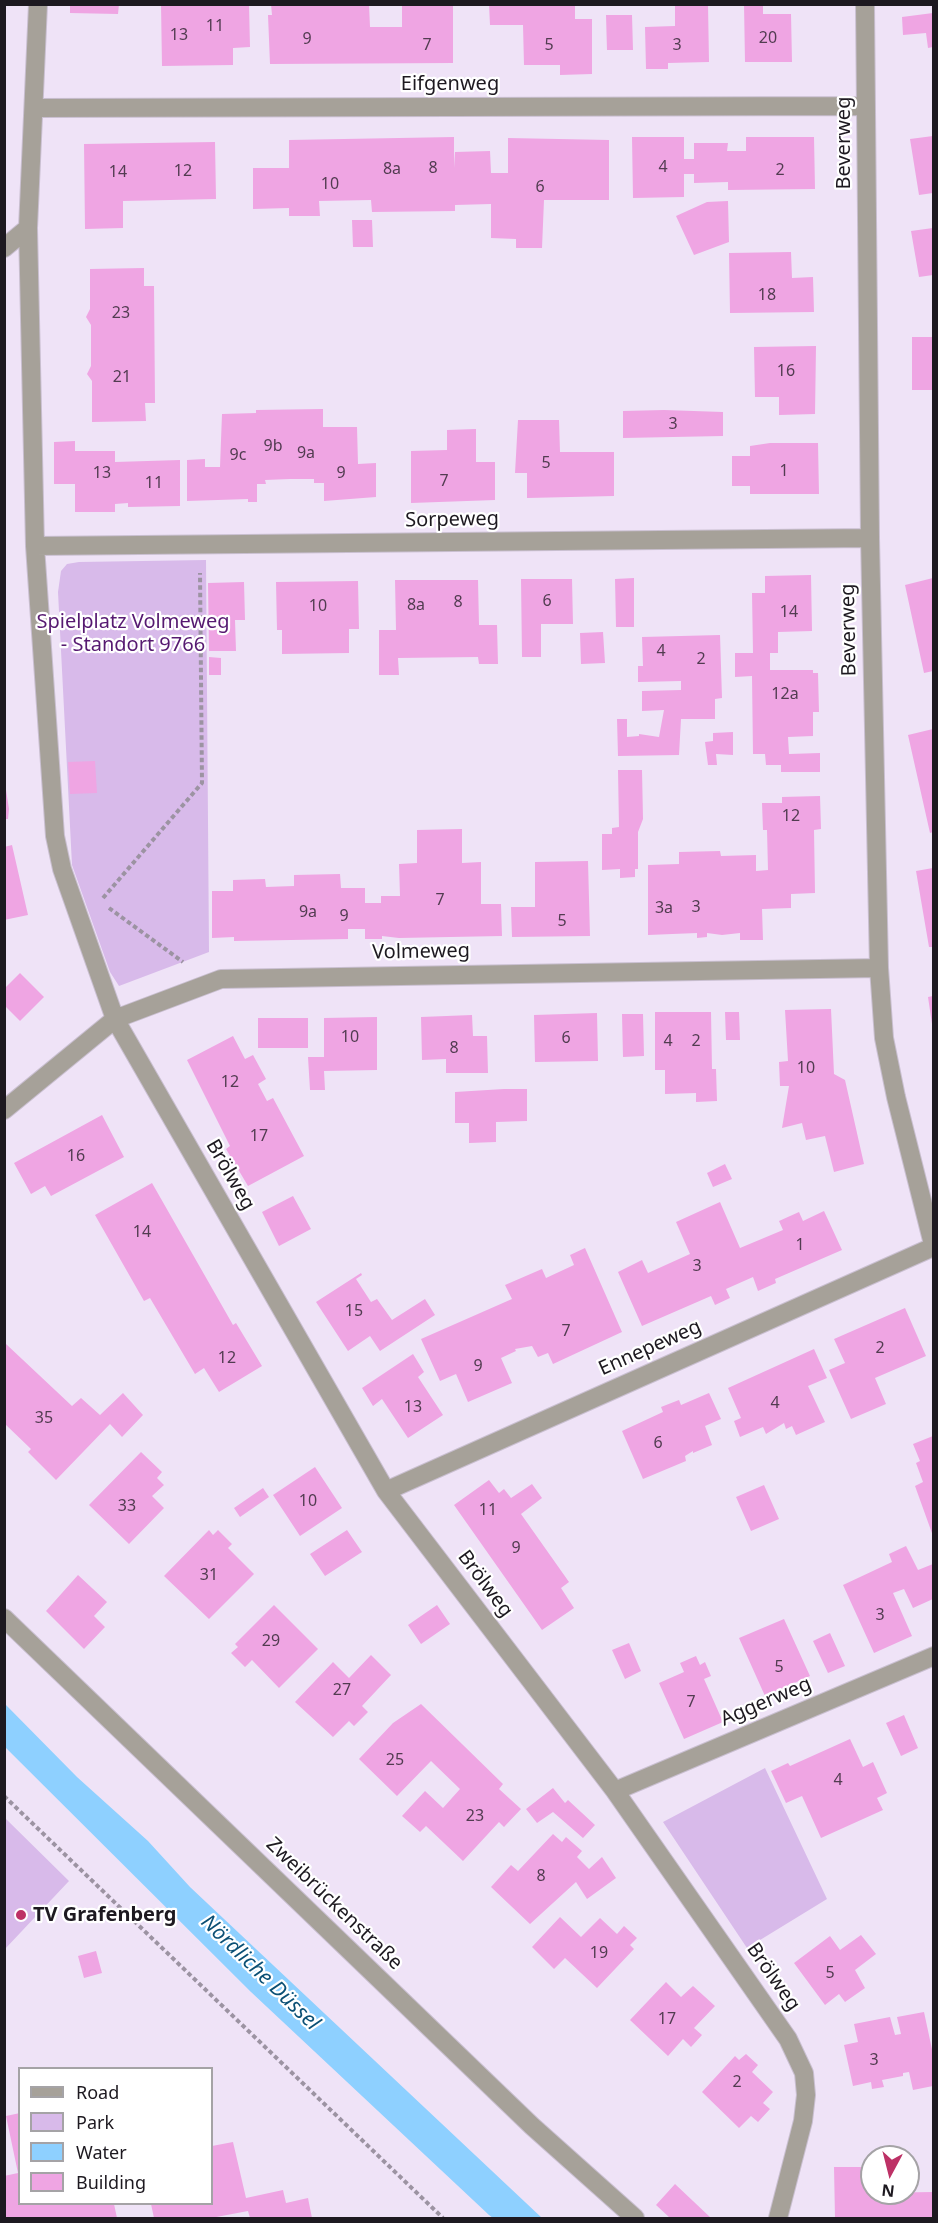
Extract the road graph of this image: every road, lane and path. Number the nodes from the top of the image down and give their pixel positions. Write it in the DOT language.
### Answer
graph roads {
  1 [pos="38,4"];
  2 [pos="865,4"];
  3 [pos="866,106"];
  4 [pos="34,108"];
  5 [pos="28,228"];
  6 [pos="4,248"];
  7 [pos="870,538"];
  8 [pos="35,546"];
  9 [pos="200,566"];
  10 [pos="189,572"];
  11 [pos="201,572"];
  12 [pos="879,968"];
  13 [pos="193,988"];
  14 [pos="115,1019"];
  15 [pos="4,1110"];
  16 [pos="933,1247"];
  17 [pos="386,1491"];
  18 [pos="4,1618"];
  19 [pos="933,1656"];
  20 [pos="615,1791"];
  21 [pos="4,1796"];
  22 [pos="443,2218"];
  23 [pos="635,2218"];
  24 [pos="778,2218"];
  1 -- 4 [label="street, Brölweg"];
  2 -- 3 [label="street, Beverweg"];
  3 -- 4 [label="street, Eifgenweg"];
  3 -- 7 [label="street, Beverweg"];
  4 -- 5 [label="street, Brölweg"];
  5 -- 6 [label="street"];
  5 -- 8 [label="street, Brölweg"];
  7 -- 8 [label="street, Sorpeweg"];
  7 -- 12 [label="street, Beverweg"];
  8 -- 14 [label="street, Brölweg"];
  9 -- 11 [label="path"];
  10 -- 11 [label="path"];
  11 -- 13 [label="path"];
  12 -- 13 [label="street, Volmeweg"];
  12 -- 16 [label="street, Beverweg"];
  13 -- 14 [label="street, Volmeweg"];
  14 -- 15 [label="street, Volmeweg"];
  14 -- 17 [label="street, Brölweg"];
  16 -- 17 [label="street, Ennepeweg"];
  17 -- 20 [label="street, Brölweg"];
  18 -- 23 [label="street, Zweibrückenstraße"];
  19 -- 20 [label="street, Aggerweg"];
  20 -- 24 [label="street, Brölweg"];
  21 -- 22 [label="path"];
}
